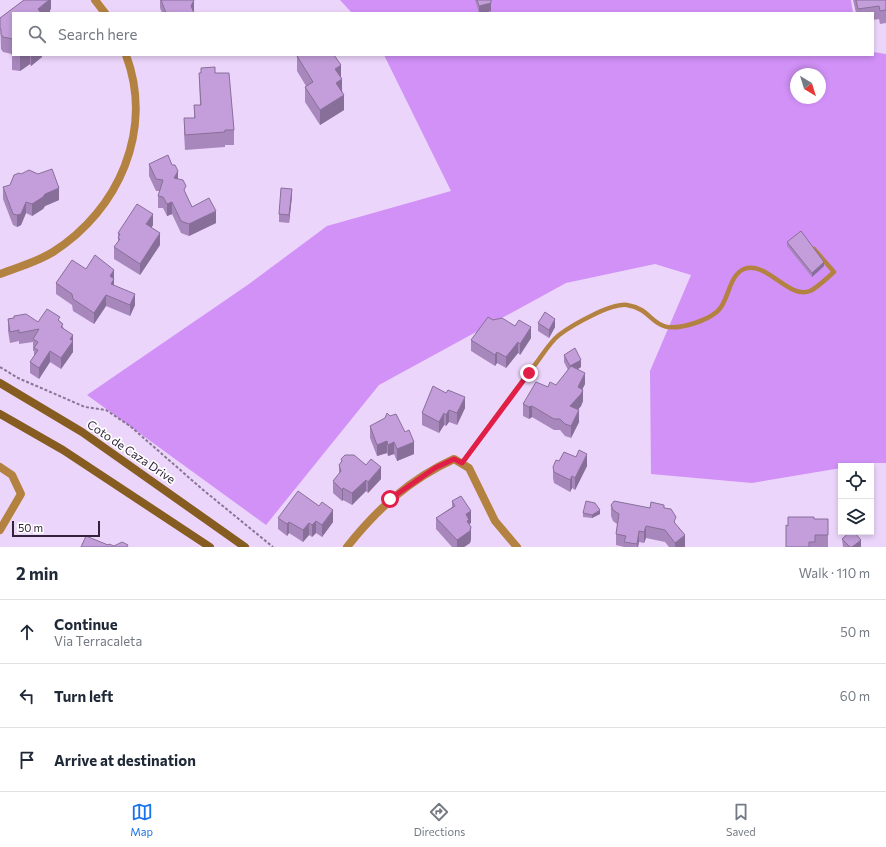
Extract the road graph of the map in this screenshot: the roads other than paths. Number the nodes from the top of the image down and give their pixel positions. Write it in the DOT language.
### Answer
graph roads {
  1 [pos="95,0"];
  2 [pos="104,12"];
  3 [pos="126,56"];
  4 [pos="814,248"];
  5 [pos="0,274"];
  6 [pos="0,383"];
  7 [pos="0,414"];
  8 [pos="462,463"];
  9 [pos="0,467"];
  10 [pos="0,530"];
  11 [pos="210,547"];
  12 [pos="245,547"];
  13 [pos="347,547"];
  14 [pos="517,547"];
  1 -- 2 [label="street"];
  3 -- 5 [label="street"];
  4 -- 8 [label="lane"];
  6 -- 12 [label="main road, Coto de Caza Drive"];
  7 -- 11 [label="main road"];
  8 -- 13 [label="street"];
  8 -- 14 [label="street"];
  9 -- 10 [label="street"];
}
